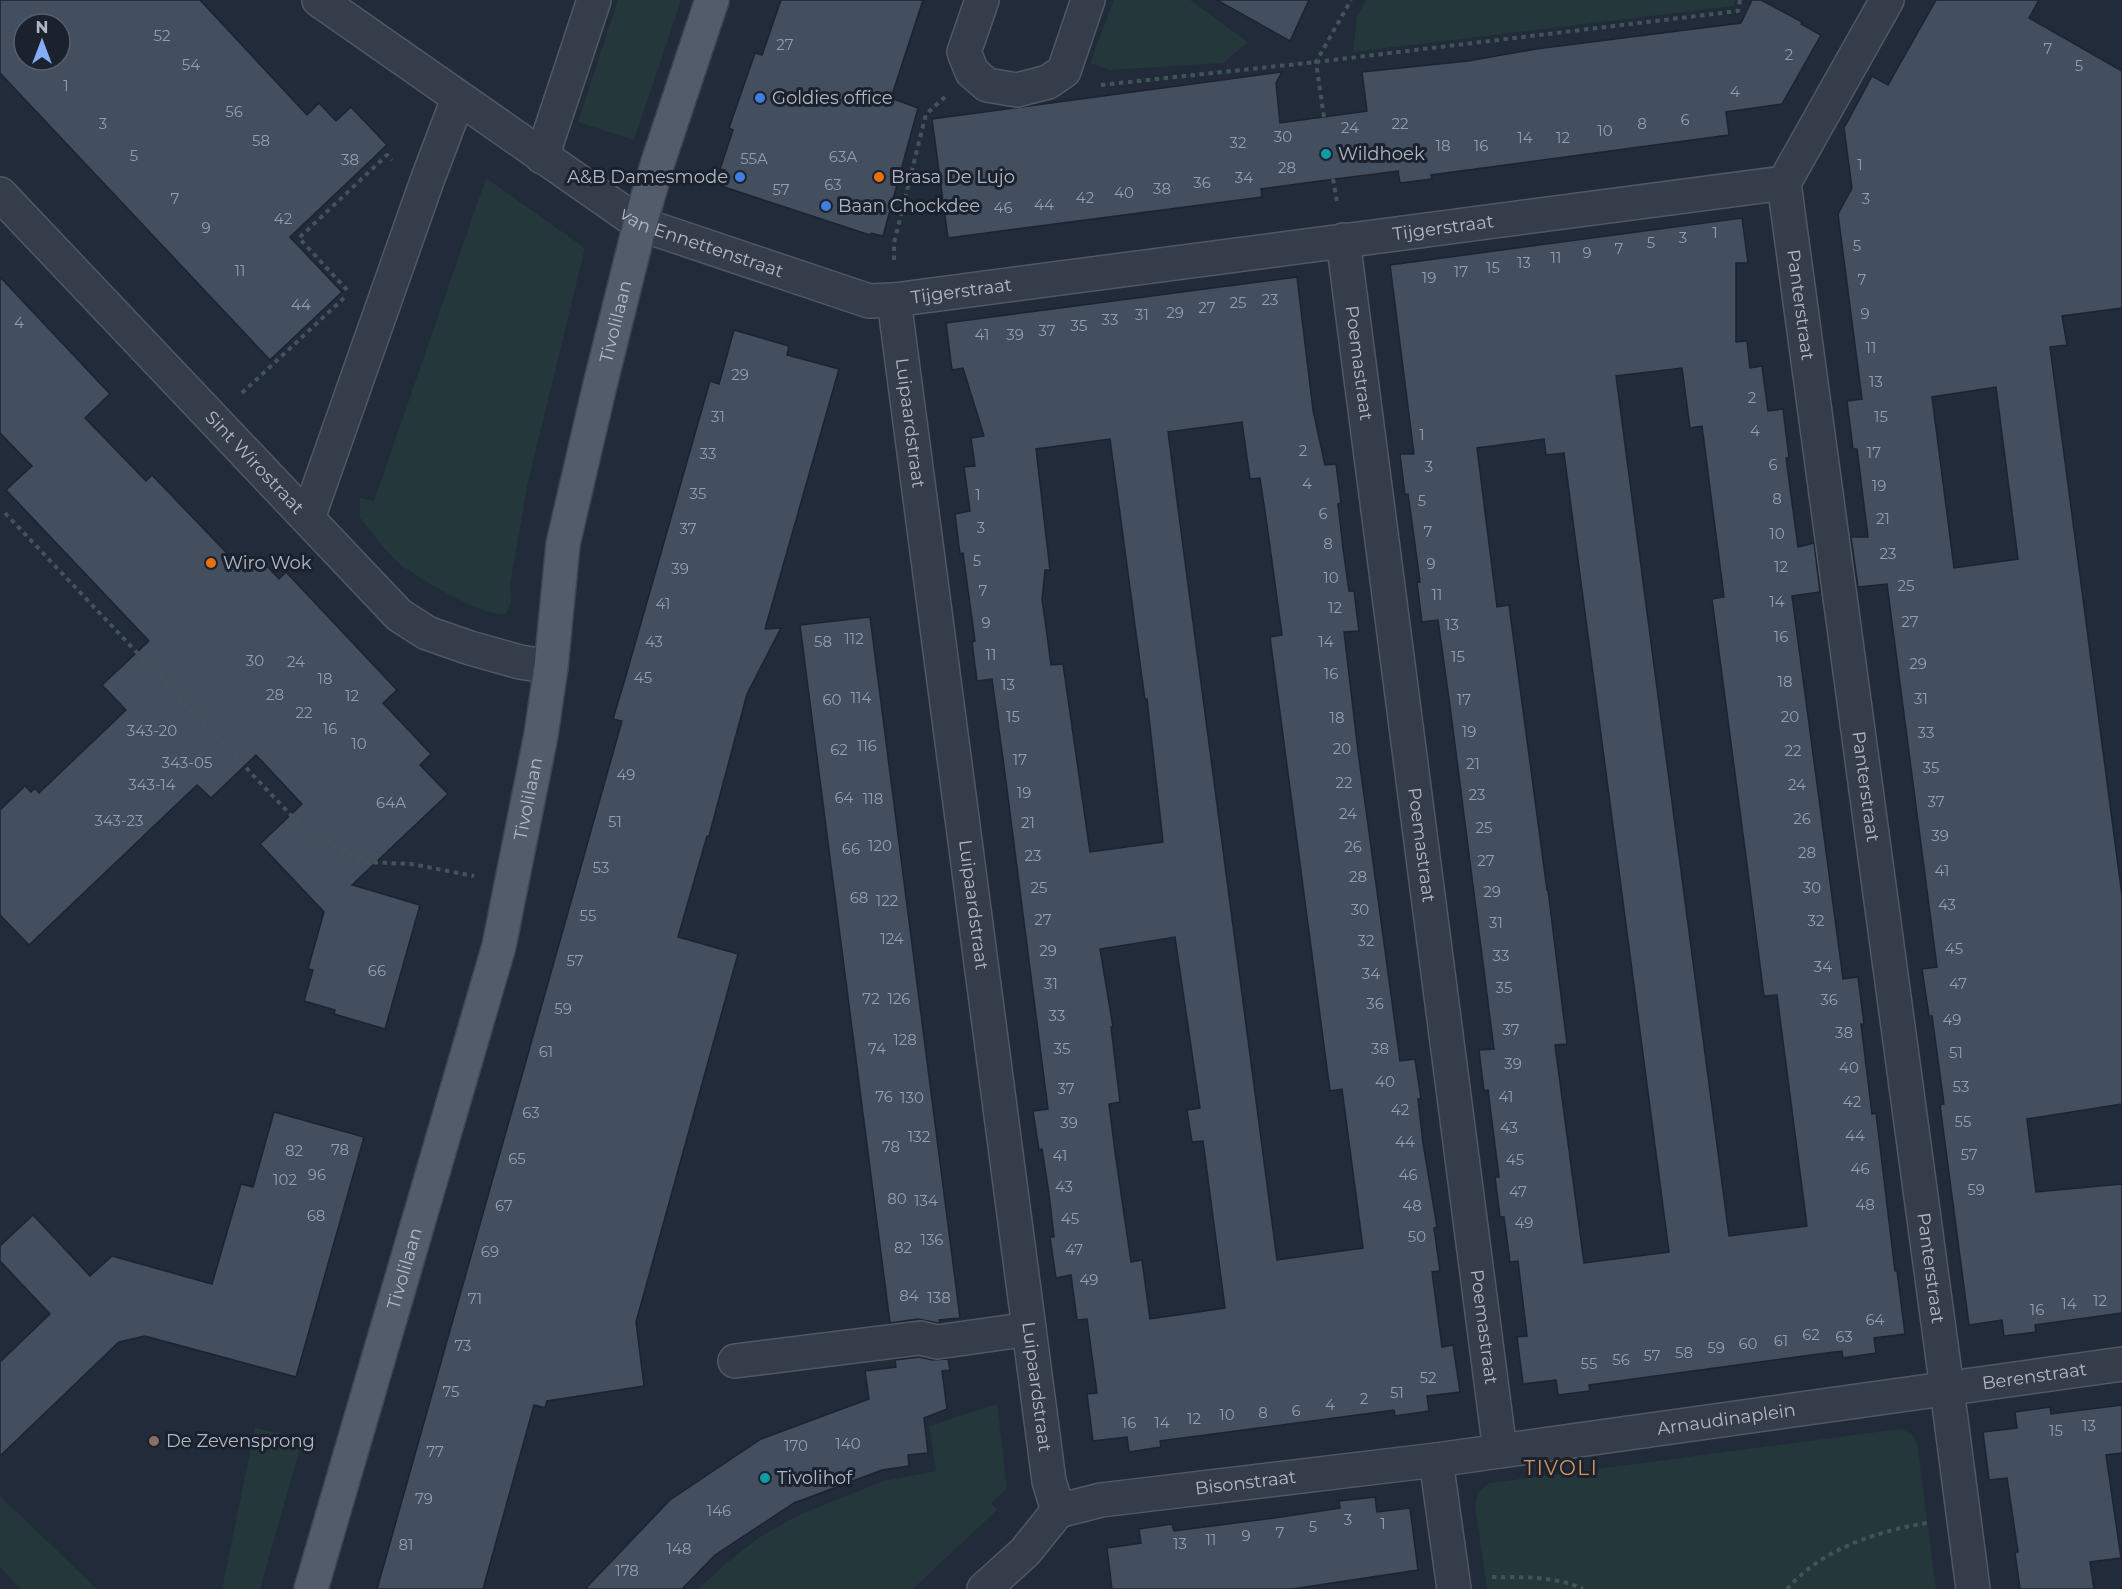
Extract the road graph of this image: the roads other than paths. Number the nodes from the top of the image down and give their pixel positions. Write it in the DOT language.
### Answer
graph roads {
  1 [pos="319,0"];
  2 [pos="594,0"];
  3 [pos="712,0"];
  4 [pos="982,0"];
  5 [pos="1088,0"];
  6 [pos="1887,0"];
  7 [pos="458,99"];
  8 [pos="542,158"];
  9 [pos="1784,183"];
  10 [pos="0,194"];
  11 [pos="640,224"];
  12 [pos="1343,240"];
  13 [pos="894,300"];
  14 [pos="308,518"];
  15 [pos="551,667"];
  16 [pos="1029,1329"];
  17 [pos="735,1361"];
  18 [pos="2122,1364"];
  19 [pos="1947,1389"];
  20 [pos="1500,1451"];
  21 [pos="1436,1460"];
  22 [pos="1058,1511"];
  23 [pos="1453,1583"];
  24 [pos="311,1589"];
  25 [pos="984,1589"];
  26 [pos="1973,1589"];
  1 -- 7 [label="street, van Ennettenstraat"];
  2 -- 8 [label="street"];
  3 -- 11 [label="main road, Tivolilaan"];
  4 -- 5 [label="street"];
  6 -- 9 [label="street"];
  7 -- 8 [label="street, van Ennettenstraat"];
  7 -- 14 [label="street"];
  8 -- 11 [label="street, van Ennettenstraat"];
  9 -- 12 [label="street, Tijgerstraat"];
  9 -- 19 [label="street, Panterstraat"];
  10 -- 14 [label="street, Sint Wirostraat"];
  11 -- 13 [label="street, van Ennettenstraat"];
  11 -- 15 [label="main road, Tivolilaan"];
  12 -- 13 [label="street, Tijgerstraat"];
  12 -- 20 [label="street, Poemastraat"];
  13 -- 16 [label="street, Luipaardstraat"];
  14 -- 15 [label="street, Sint Wirostraat"];
  15 -- 24 [label="main road, Tivolilaan"];
  16 -- 17 [label="street"];
  16 -- 22 [label="street, Luipaardstraat"];
  18 -- 19 [label="street, Berenstraat"];
  19 -- 20 [label="street, Arnaudinaplein"];
  19 -- 26 [label="street"];
  20 -- 21 [label="street, Arnaudinaplein"];
  21 -- 22 [label="street, Bisonstraat"];
  21 -- 23 [label="street"];
  22 -- 25 [label="street"];
}
